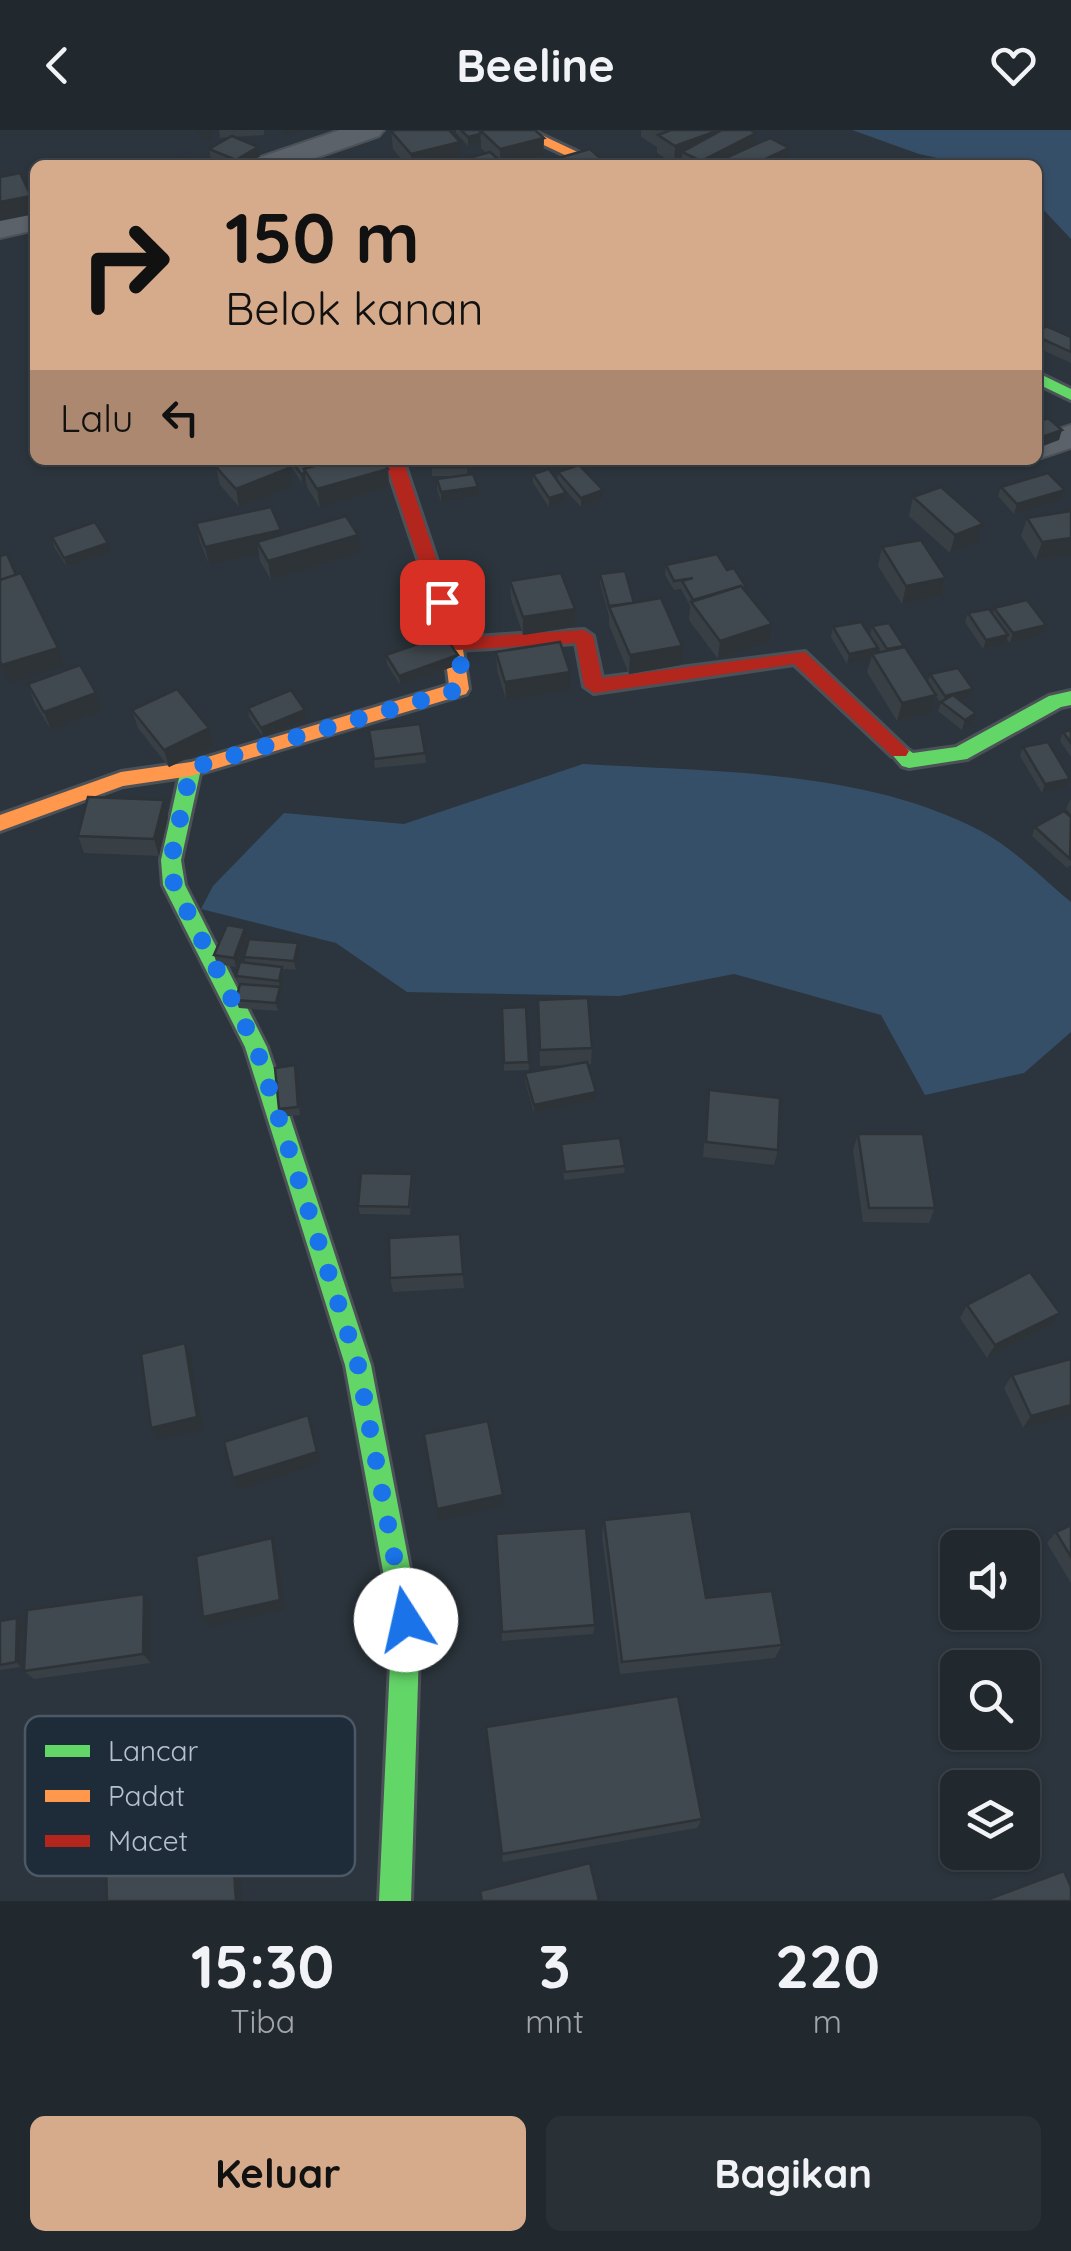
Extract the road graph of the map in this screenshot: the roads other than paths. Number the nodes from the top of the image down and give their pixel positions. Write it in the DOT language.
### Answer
graph roads {
  1 [pos="369,130"];
  2 [pos="519,130"];
  3 [pos="336,154"];
  4 [pos="298,160"];
  5 [pos="587,160"];
  6 [pos="30,222"];
  7 [pos="0,229"];
  8 [pos="1042,380"];
  9 [pos="1071,395"];
  10 [pos="1071,436"];
  11 [pos="1042,447"];
  12 [pos="396,465"];
  13 [pos="457,644"];
  14 [pos="1071,698"];
  15 [pos="191,768"];
  16 [pos="0,822"];
  17 [pos="395,1901"];
  1 -- 3 [label="street"];
  2 -- 5 [label="street"];
  3 -- 4 [label="street"];
  6 -- 7 [label="street"];
  8 -- 9 [label="street"];
  10 -- 11 [label="street"];
  12 -- 13 [label="street"];
  13 -- 14 [label="street"];
  13 -- 15 [label="street"];
  15 -- 16 [label="street"];
  15 -- 17 [label="street"];
}
